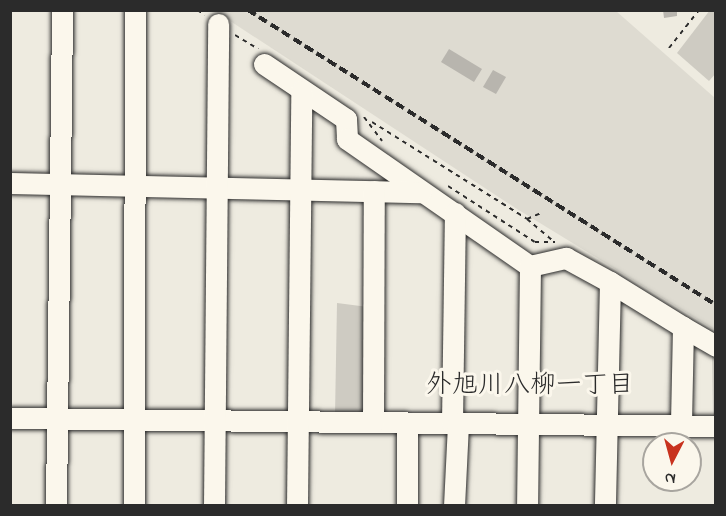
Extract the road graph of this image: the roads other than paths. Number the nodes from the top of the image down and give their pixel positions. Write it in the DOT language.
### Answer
graph roads {
  1 [pos="62,10"];
  2 [pos="135,10"];
  3 [pos="218,24"];
  4 [pos="262,57"];
  5 [pos="301,91"];
  6 [pos="10,183"];
  7 [pos="60,183"];
  8 [pos="136,184"];
  9 [pos="219,185"];
  10 [pos="299,186"];
  11 [pos="374,191"];
  12 [pos="421,192"];
  13 [pos="455,213"];
  14 [pos="530,266"];
  15 [pos="610,282"];
  16 [pos="683,327"];
  17 [pos="716,346"];
  18 [pos="10,418"];
  19 [pos="57,419"];
  20 [pos="134,419"];
  21 [pos="216,420"];
  22 [pos="297,422"];
  23 [pos="373,422"];
  24 [pos="407,423"];
  25 [pos="455,423"];
  26 [pos="528,424"];
  27 [pos="605,425"];
  28 [pos="681,426"];
  29 [pos="716,426"];
  30 [pos="56,506"];
  31 [pos="134,506"];
  32 [pos="214,506"];
  33 [pos="297,506"];
  34 [pos="407,506"];
  35 [pos="454,506"];
  36 [pos="527,506"];
  37 [pos="605,506"];
  1 -- 7 [label="street"];
  2 -- 8 [label="street"];
  3 -- 9 [label="street"];
  4 -- 5 [label="street"];
  5 -- 10 [label="street"];
  5 -- 12 [label="street"];
  6 -- 7 [label="street"];
  7 -- 8 [label="street"];
  7 -- 19 [label="street"];
  8 -- 9 [label="street"];
  8 -- 20 [label="street"];
  9 -- 10 [label="street"];
  9 -- 21 [label="street"];
  10 -- 11 [label="street"];
  10 -- 22 [label="street"];
  11 -- 12 [label="street"];
  11 -- 23 [label="street"];
  12 -- 13 [label="street"];
  13 -- 14 [label="street"];
  13 -- 25 [label="street"];
  14 -- 15 [label="street"];
  14 -- 26 [label="street"];
  15 -- 16 [label="street"];
  15 -- 27 [label="street"];
  16 -- 17 [label="street"];
  16 -- 28 [label="street"];
  18 -- 19 [label="street"];
  19 -- 20 [label="street"];
  19 -- 30 [label="street"];
  20 -- 21 [label="street"];
  20 -- 31 [label="street"];
  21 -- 22 [label="street"];
  21 -- 32 [label="street"];
  22 -- 23 [label="street"];
  22 -- 33 [label="street"];
  23 -- 24 [label="street"];
  24 -- 25 [label="street"];
  24 -- 34 [label="street"];
  25 -- 26 [label="street"];
  25 -- 35 [label="street"];
  26 -- 27 [label="street"];
  26 -- 36 [label="street"];
  27 -- 28 [label="street"];
  27 -- 37 [label="street"];
  28 -- 29 [label="street"];
}
